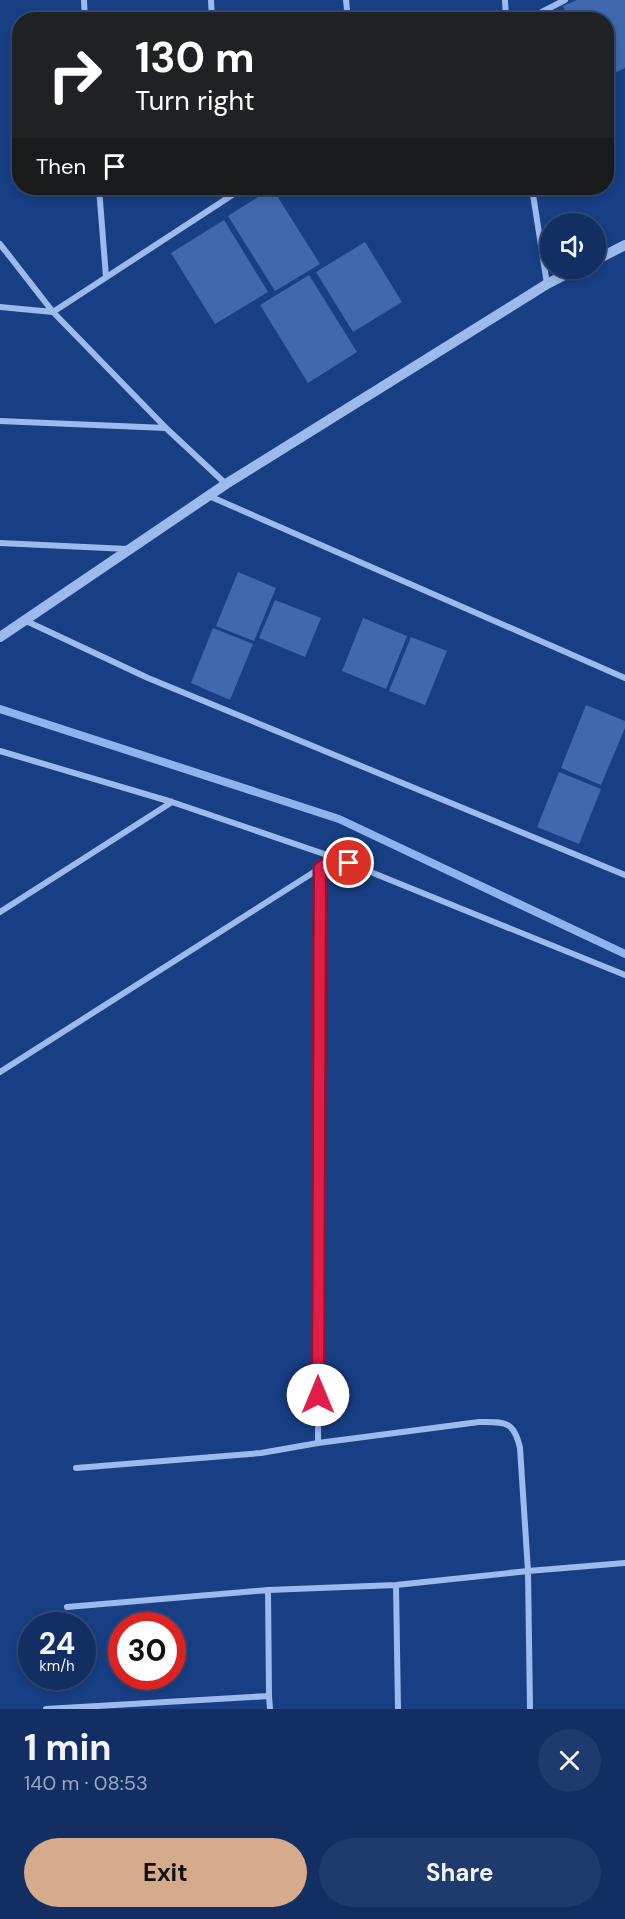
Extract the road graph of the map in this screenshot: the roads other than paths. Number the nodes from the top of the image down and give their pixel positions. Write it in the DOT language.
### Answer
graph roads {
  1 [pos="565,0"];
  2 [pos="542,12"];
  3 [pos="100,195"];
  4 [pos="226,195"];
  5 [pos="232,195"];
  6 [pos="533,195"];
  7 [pos="226,199"];
  8 [pos="0,244"];
  9 [pos="625,245"];
  10 [pos="606,255"];
  11 [pos="106,277"];
  12 [pos="557,279"];
  13 [pos="547,284"];
  14 [pos="0,307"];
  15 [pos="53,312"];
  16 [pos="0,421"];
  17 [pos="166,429"];
  18 [pos="226,484"];
  19 [pos="209,496"];
  20 [pos="0,543"];
  21 [pos="132,549"];
  22 [pos="24,620"];
  23 [pos="0,637"];
  24 [pos="625,678"];
  25 [pos="0,751"];
  26 [pos="172,802"];
  27 [pos="336,858"];
  28 [pos="320,868"];
  29 [pos="625,875"];
  30 [pos="0,912"];
  31 [pos="625,975"];
  32 [pos="0,1072"];
  33 [pos="318,1443"];
  34 [pos="76,1468"];
  35 [pos="625,1563"];
  36 [pos="528,1571"];
  37 [pos="396,1585"];
  38 [pos="268,1590"];
  39 [pos="67,1607"];
  40 [pos="269,1696"];
  41 [pos="46,1709"];
  42 [pos="270,1709"];
  43 [pos="398,1709"];
  44 [pos="530,1709"];
  1 -- 2 [label="street"];
  3 -- 11 [label="street"];
  4 -- 7 [label="street"];
  5 -- 7 [label="street"];
  6 -- 13 [label="street"];
  7 -- 11 [label="street"];
  8 -- 15 [label="street"];
  9 -- 10 [label="street"];
  11 -- 15 [label="street"];
  12 -- 13 [label="street"];
  13 -- 18 [label="street"];
  14 -- 15 [label="street"];
  15 -- 17 [label="street"];
  16 -- 17 [label="street"];
  17 -- 18 [label="street"];
  18 -- 19 [label="street"];
  19 -- 21 [label="street"];
  19 -- 24 [label="street"];
  20 -- 21 [label="street"];
  21 -- 22 [label="street"];
  22 -- 23 [label="street"];
  22 -- 29 [label="street"];
  25 -- 26 [label="street"];
  26 -- 27 [label="street"];
  26 -- 30 [label="street"];
  27 -- 28 [label="street"];
  27 -- 31 [label="street"];
  28 -- 32 [label="street"];
  28 -- 33 [label="street"];
  33 -- 34 [label="street"];
  33 -- 36 [label="street"];
  35 -- 36 [label="street"];
  36 -- 37 [label="street"];
  36 -- 44 [label="street"];
  37 -- 38 [label="street"];
  37 -- 43 [label="street"];
  38 -- 39 [label="street"];
  38 -- 40 [label="street"];
  40 -- 41 [label="street"];
  40 -- 42 [label="street"];
}
